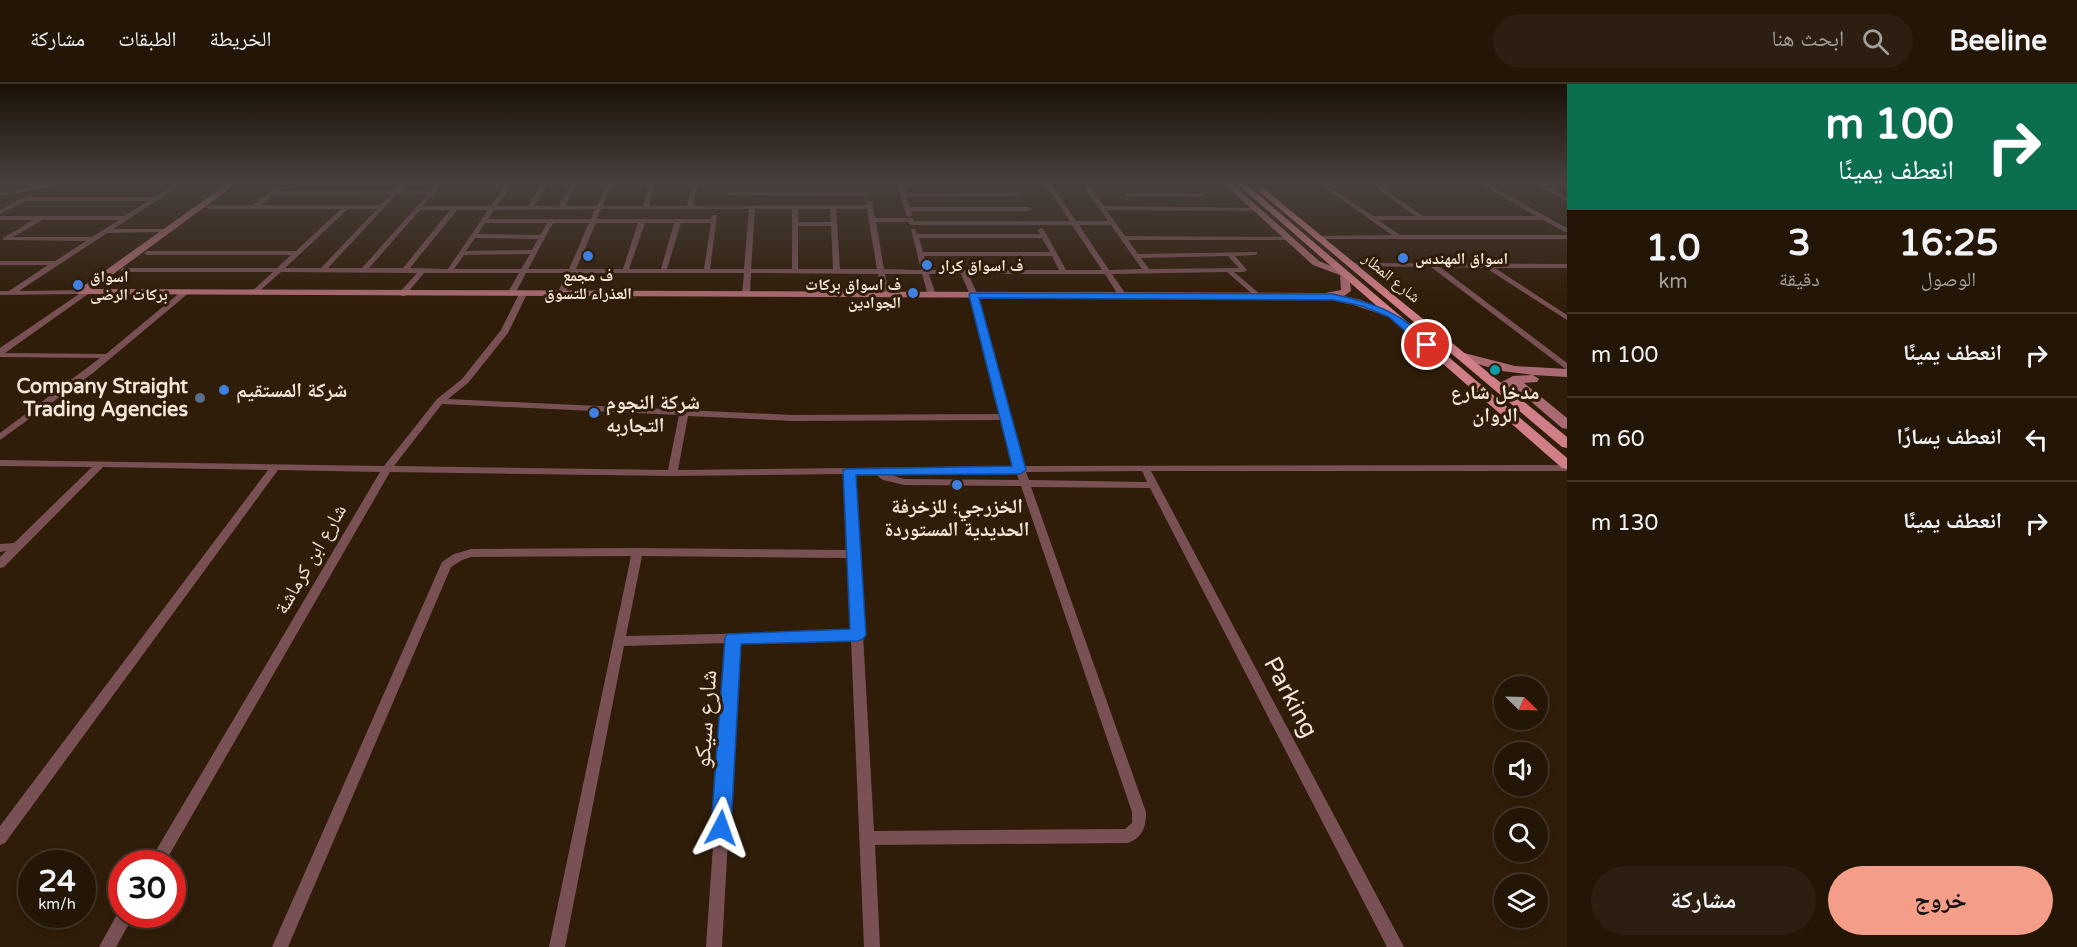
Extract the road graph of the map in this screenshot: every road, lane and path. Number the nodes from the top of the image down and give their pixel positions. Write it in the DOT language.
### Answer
graph roads {
  1 [pos="35,221"];
  2 [pos="120,221"];
  3 [pos="178,221"];
  4 [pos="189,221"];
  5 [pos="331,221"];
  6 [pos="368,221"];
  7 [pos="407,221"];
  8 [pos="444,221"];
  9 [pos="485,221"];
  10 [pos="551,221"];
  11 [pos="593,221"];
  12 [pos="642,221"];
  13 [pos="678,221"];
  14 [pos="688,221"];
  15 [pos="751,221"];
  16 [pos="872,221"];
  17 [pos="897,221"];
  18 [pos="1036,221"];
  19 [pos="1073,221"];
  20 [pos="1111,221"];
  21 [pos="1271,221"];
  22 [pos="1291,221"];
  23 [pos="1294,221"];
  24 [pos="1377,221"];
  25 [pos="1549,221"];
  26 [pos="714,222"];
  27 [pos="911,222"];
  28 [pos="794,224"];
  29 [pos="834,224"];
  30 [pos="1037,224"];
  31 [pos="1075,224"];
  32 [pos="1113,224"];
  33 [pos="105,231"];
  34 [pos="165,231"];
  35 [pos="1567,231"];
  36 [pos="475,236"];
  37 [pos="915,236"];
  38 [pos="1044,236"];
  39 [pos="543,237"];
  40 [pos="1319,237"];
  41 [pos="1399,237"];
  42 [pos="1567,237"];
  43 [pos="1123,238"];
  44 [pos="1238,238"];
  45 [pos="1289,238"];
  46 [pos="92,239"];
  47 [pos="2,240"];
  48 [pos="147,252"];
  49 [pos="535,252"];
  50 [pos="297,253"];
  51 [pos="464,253"];
  52 [pos="920,254"];
  53 [pos="1054,254"];
  54 [pos="1230,254"];
  55 [pos="1136,256"];
  56 [pos="0,262"];
  57 [pos="57,262"];
  58 [pos="1432,265"];
  59 [pos="1487,265"];
  60 [pos="1551,266"];
  61 [pos="1567,266"];
  62 [pos="626,269"];
  63 [pos="664,269"];
  64 [pos="707,269"];
  65 [pos="123,270"];
  66 [pos="280,270"];
  67 [pos="323,270"];
  68 [pos="364,270"];
  69 [pos="405,270"];
  70 [pos="423,270"];
  71 [pos="450,270"];
  72 [pos="571,270"];
  73 [pos="748,270"];
  74 [pos="795,270"];
  75 [pos="837,270"];
  76 [pos="880,270"];
  77 [pos="1346,270"];
  78 [pos="525,271"];
  79 [pos="924,271"];
  80 [pos="963,271"];
  81 [pos="1064,272"];
  82 [pos="1107,272"];
  83 [pos="1147,272"];
  84 [pos="1230,272"];
  85 [pos="1567,276"];
  86 [pos="88,292"];
  87 [pos="186,292"];
  88 [pos="0,293"];
  89 [pos="10,293"];
  90 [pos="255,293"];
  91 [pos="402,294"];
  92 [pos="511,294"];
  93 [pos="523,294"];
  94 [pos="561,294"];
  95 [pos="746,294"];
  96 [pos="885,294"];
  97 [pos="932,295"];
  98 [pos="974,295"];
  99 [pos="1123,296"];
  100 [pos="1257,296"];
  101 [pos="1325,297"];
  102 [pos="1392,315"];
  103 [pos="1567,318"];
  104 [pos="0,354"];
  105 [pos="108,356"];
  106 [pos="1464,357"];
  107 [pos="1567,367"];
  108 [pos="1567,373"];
  109 [pos="1567,379"];
  110 [pos="1509,386"];
  111 [pos="440,401"];
  112 [pos="1521,405"];
  113 [pos="1543,405"];
  114 [pos="684,412"];
  115 [pos="1006,417"];
  116 [pos="1567,424"];
  117 [pos="0,437"];
  118 [pos="1567,444"];
  119 [pos="0,463"];
  120 [pos="101,464"];
  121 [pos="276,466"];
  122 [pos="388,467"];
  123 [pos="1567,467"];
  124 [pos="1145,468"];
  125 [pos="1020,470"];
  126 [pos="849,471"];
  127 [pos="878,471"];
  128 [pos="672,473"];
  129 [pos="1025,484"];
  130 [pos="1154,485"];
  131 [pos="16,547"];
  132 [pos="0,548"];
  133 [pos="637,552"];
  134 [pos="853,554"];
  135 [pos="0,564"];
  136 [pos="858,635"];
  137 [pos="733,638"];
  138 [pos="619,641"];
  139 [pos="0,838"];
  140 [pos="868,838"];
  141 [pos="164,850"];
  142 [pos="118,928"];
  143 [pos="107,947"];
  144 [pos="280,947"];
  145 [pos="557,947"];
  146 [pos="714,947"];
  147 [pos="872,947"];
  148 [pos="1396,947"];
  1 -- 47 [label="street"];
  2 -- 33 [label="street"];
  3 -- 34 [label="street"];
  4 -- 48 [label="street"];
  5 -- 50 [label="street"];
  6 -- 67 [label="street"];
  7 -- 68 [label="street"];
  8 -- 69 [label="street"];
  9 -- 36 [label="street"];
  10 -- 39 [label="street"];
  11 -- 72 [label="street"];
  12 -- 62 [label="street"];
  13 -- 63 [label="street"];
  14 -- 26 [label="street"];
  15 -- 73 [label="street"];
  16 -- 76 [label="street"];
  17 -- 27 [label="street"];
  18 -- 30 [label="street"];
  19 -- 31 [label="street"];
  20 -- 32 [label="street"];
  21 -- 45 [label="street"];
  22 -- 77 [label="main road, شارع المطار"];
  23 -- 40 [label="main road, شارع المطار"];
  24 -- 41 [label="street"];
  25 -- 35 [label="street"];
  26 -- 64 [label="street"];
  27 -- 30 [label="street"];
  27 -- 37 [label="street"];
  28 -- 29 [label="street"];
  28 -- 74 [label="street"];
  29 -- 75 [label="street"];
  30 -- 31 [label="street"];
  30 -- 38 [label="street"];
  31 -- 32 [label="street"];
  31 -- 82 [label="street"];
  32 -- 43 [label="street"];
  33 -- 34 [label="street"];
  33 -- 46 [label="street"];
  34 -- 86 [label="street"];
  36 -- 39 [label="street"];
  36 -- 51 [label="street"];
  37 -- 38 [label="street"];
  37 -- 52 [label="street"];
  38 -- 53 [label="street"];
  39 -- 49 [label="street"];
  40 -- 41 [label="street"];
  40 -- 77 [label="main road, شارع المطار"];
  41 -- 42 [label="street"];
  43 -- 44 [label="street"];
  43 -- 55 [label="street"];
  44 -- 45 [label="street"];
  44 -- 54 [label="street"];
  45 -- 77 [label="street"];
  46 -- 47 [label="street"];
  46 -- 57 [label="street"];
  48 -- 50 [label="street"];
  48 -- 65 [label="street"];
  49 -- 51 [label="street"];
  49 -- 78 [label="street"];
  50 -- 66 [label="street"];
  51 -- 71 [label="street"];
  52 -- 53 [label="street"];
  52 -- 79 [label="street"];
  53 -- 81 [label="street"];
  54 -- 55 [label="street"];
  54 -- 84 [label="street"];
  55 -- 83 [label="street"];
  56 -- 57 [label="street"];
  57 -- 89 [label="street"];
  58 -- 59 [label="street"];
  58 -- 77 [label="street"];
  58 -- 107 [label="street"];
  59 -- 60 [label="street"];
  59 -- 103 [label="street"];
  60 -- 61 [label="street"];
  60 -- 85 [label="street"];
  62 -- 63 [label="street"];
  62 -- 72 [label="street"];
  63 -- 64 [label="street"];
  64 -- 73 [label="street"];
  65 -- 66 [label="street"];
  65 -- 86 [label="street"];
  66 -- 67 [label="street"];
  66 -- 90 [label="street"];
  67 -- 68 [label="street"];
  68 -- 69 [label="street"];
  69 -- 70 [label="street"];
  70 -- 71 [label="street"];
  70 -- 91 [label="street"];
  71 -- 78 [label="street"];
  72 -- 78 [label="street"];
  72 -- 94 [label="street"];
  73 -- 74 [label="street"];
  73 -- 95 [label="street"];
  74 -- 75 [label="street"];
  75 -- 76 [label="street"];
  76 -- 79 [label="street"];
  76 -- 96 [label="street"];
  77 -- 101 [label="street"];
  77 -- 102 [label="main road, شارع المطار"];
  77 -- 106 [label="main road, شارع المطار"];
  78 -- 92 [label="street"];
  79 -- 80 [label="street"];
  79 -- 97 [label="street"];
  80 -- 81 [label="street"];
  80 -- 98 [label="street"];
  81 -- 82 [label="street"];
  82 -- 83 [label="street"];
  82 -- 99 [label="street"];
  83 -- 84 [label="street"];
  84 -- 100 [label="street"];
  86 -- 87 [label="street"];
  86 -- 89 [label="street"];
  86 -- 104 [label="street"];
  87 -- 90 [label="street"];
  87 -- 105 [label="street"];
  88 -- 89 [label="street"];
  90 -- 91 [label="street"];
  91 -- 92 [label="street"];
  92 -- 93 [label="street"];
  93 -- 94 [label="street"];
  93 -- 111 [label="street, شارع ابن كرماشة"];
  94 -- 95 [label="street"];
  95 -- 96 [label="street"];
  96 -- 97 [label="street"];
  97 -- 98 [label="street"];
  98 -- 99 [label="street"];
  98 -- 115 [label="street"];
  99 -- 100 [label="street"];
  100 -- 101 [label="street"];
  101 -- 102 [label="street"];
  102 -- 123 [label="main road, شارع المطار"];
  104 -- 105 [label="street"];
  105 -- 117 [label="street"];
  106 -- 108 [label="street"];
  106 -- 110 [label="main road, شارع المطار"];
  109 -- 110 [label="street"];
  110 -- 112 [label="main road, شارع المطار"];
  110 -- 113 [label="street"];
  111 -- 114 [label="street"];
  111 -- 122 [label="street, شارع ابن كرماشة"];
  112 -- 113 [label="main road"];
  112 -- 118 [label="main road, شارع المطار"];
  113 -- 116 [label="street"];
  114 -- 115 [label="street"];
  114 -- 128 [label="street"];
  115 -- 125 [label="street"];
  119 -- 120 [label="street"];
  120 -- 121 [label="street"];
  120 -- 131 [label="street"];
  121 -- 122 [label="street"];
  121 -- 139 [label="street"];
  122 -- 128 [label="street"];
  122 -- 141 [label="street, شارع ابن كرماشة"];
  123 -- 124 [label="street"];
  124 -- 125 [label="street"];
  124 -- 130 [label="street, Parking"];
  125 -- 127 [label="street"];
  125 -- 129 [label="street"];
  126 -- 127 [label="street"];
  126 -- 128 [label="street"];
  126 -- 134 [label="street"];
  127 -- 129 [label="street"];
  129 -- 130 [label="street"];
  129 -- 140 [label="street"];
  130 -- 148 [label="street, Parking"];
  131 -- 132 [label="street"];
  131 -- 135 [label="street"];
  133 -- 134 [label="street"];
  133 -- 138 [label="street"];
  133 -- 144 [label="street"];
  134 -- 136 [label="street"];
  136 -- 137 [label="street"];
  136 -- 140 [label="street"];
  137 -- 138 [label="street"];
  137 -- 146 [label="street, شارع سيكو"];
  138 -- 145 [label="street"];
  140 -- 147 [label="street"];
  142 -- 143 [label="street"];
}
